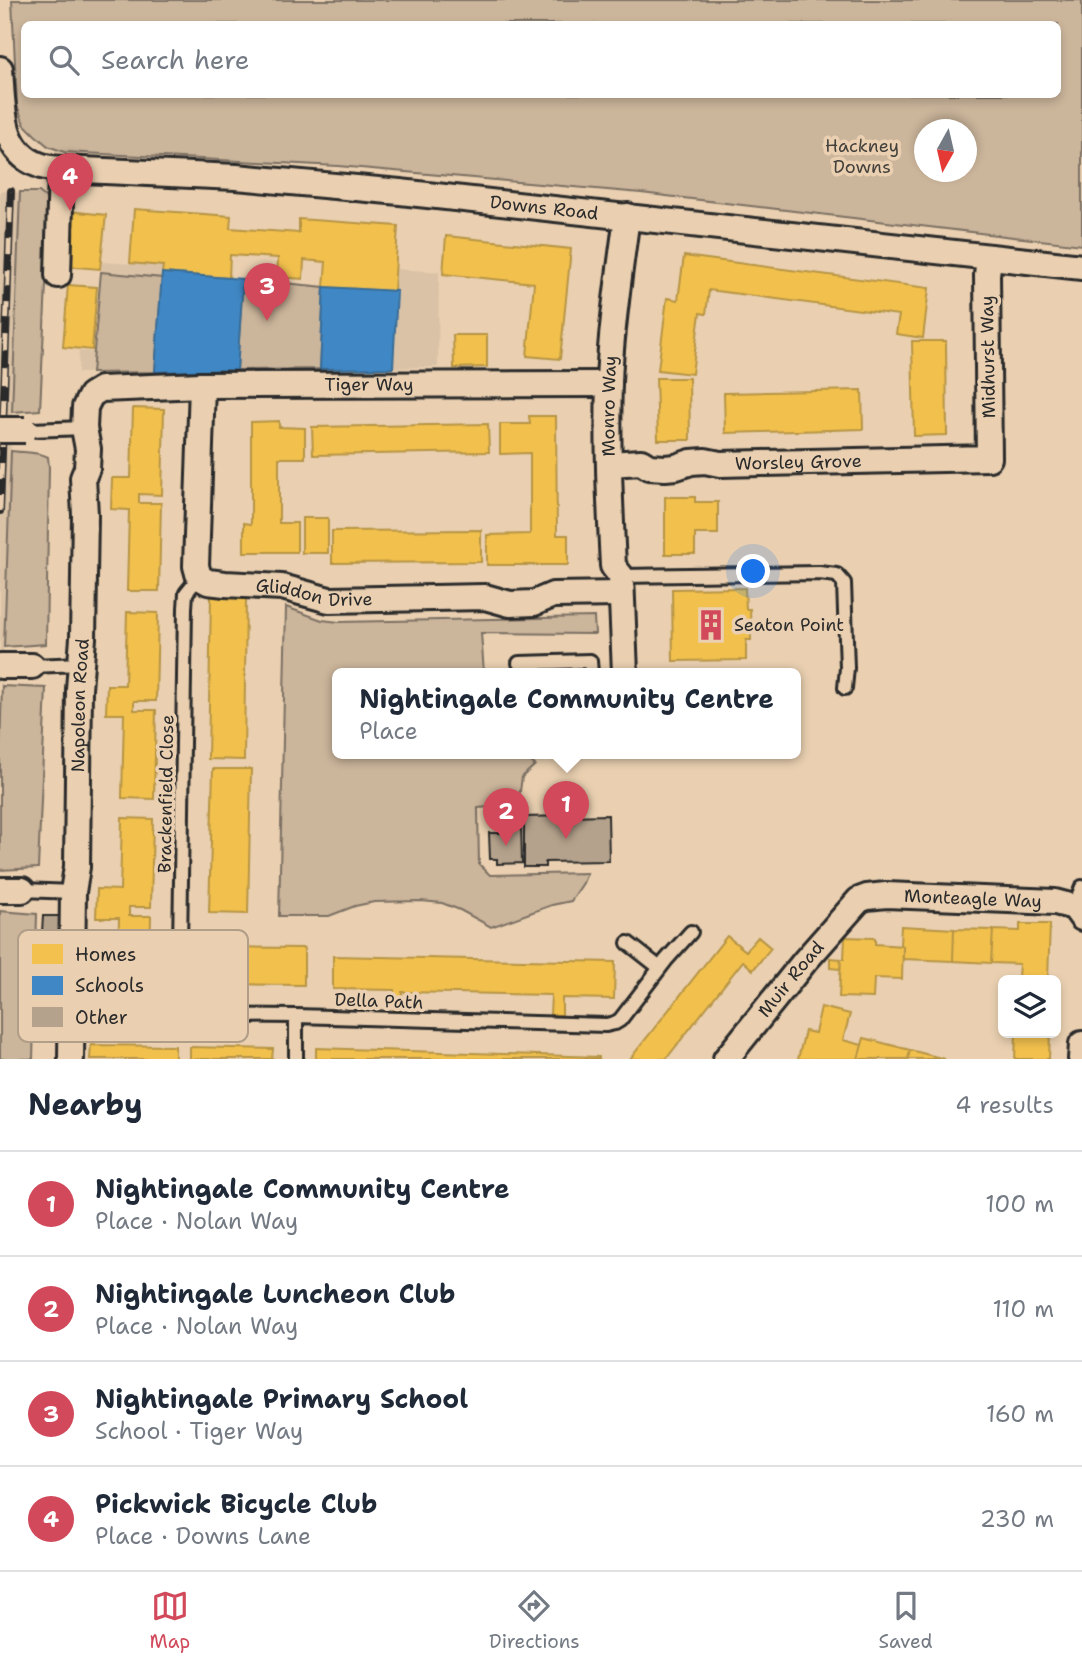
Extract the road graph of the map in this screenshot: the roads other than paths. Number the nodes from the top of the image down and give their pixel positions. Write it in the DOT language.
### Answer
graph roads {
  1 [pos="0,69"];
  2 [pos="61,170"];
  3 [pos="626,216"];
  4 [pos="989,257"];
  5 [pos="1082,267"];
  6 [pos="58,275"];
  7 [pos="609,384"];
  8 [pos="202,385"];
  9 [pos="129,387"];
  10 [pos="84,428"];
  11 [pos="0,430"];
  12 [pos="28,430"];
  13 [pos="989,458"];
  14 [pos="610,464"];
  15 [pos="199,577"];
  16 [pos="621,585"];
  17 [pos="519,663"];
  18 [pos="81,664"];
  19 [pos="17,666"];
  20 [pos="591,668"];
  21 [pos="625,668"];
  22 [pos="845,688"];
  23 [pos="9,890"];
  24 [pos="73,892"];
  25 [pos="859,900"];
  26 [pos="1079,904"];
  27 [pos="72,930"];
  28 [pos="180,930"];
  29 [pos="691,932"];
  30 [pos="628,943"];
  31 [pos="660,968"];
  32 [pos="248,1016"];
  33 [pos="296,1016"];
  34 [pos="1082,1044"];
  35 [pos="296,1059"];
  36 [pos="726,1059"];
  37 [pos="1082,1059"];
  1 -- 2 [label="street, Downs Road"];
  2 -- 3 [label="street, Downs Road"];
  2 -- 6 [label="street"];
  3 -- 4 [label="street, Downs Road"];
  3 -- 7 [label="street, Monro Way"];
  4 -- 5 [label="street, Downs Road"];
  4 -- 13 [label="street, Midhurst Way"];
  7 -- 8 [label="street, Tiger Way"];
  7 -- 14 [label="street, Monro Way"];
  8 -- 9 [label="street, Tiger Way"];
  8 -- 15 [label="street"];
  9 -- 10 [label="street, Napoleon Road"];
  10 -- 12 [label="lane"];
  10 -- 18 [label="street, Napoleon Road"];
  11 -- 12 [label="street, bridge"];
  13 -- 14 [label="street, Worsley Grove"];
  14 -- 16 [label="street, Monro Way"];
  15 -- 16 [label="street, Gliddon Drive"];
  15 -- 28 [label="lane, Brackenfield Close"];
  16 -- 21 [label="street, Monro Way"];
  16 -- 22 [label="lane"];
  17 -- 20 [label="lane"];
  18 -- 19 [label="lane"];
  18 -- 24 [label="street, Napoleon Road"];
  23 -- 24 [label="lane"];
  24 -- 27 [label="street, Napoleon Road"];
  25 -- 26 [label="street, Monteagle Way"];
  25 -- 36 [label="street, Muir Road"];
  29 -- 31 [label="lane, Della Path"];
  30 -- 31 [label="lane"];
  31 -- 33 [label="lane, Della Path"];
  32 -- 33 [label="lane, Della Path"];
  33 -- 35 [label="lane"];
  34 -- 37 [label="street"];
}
